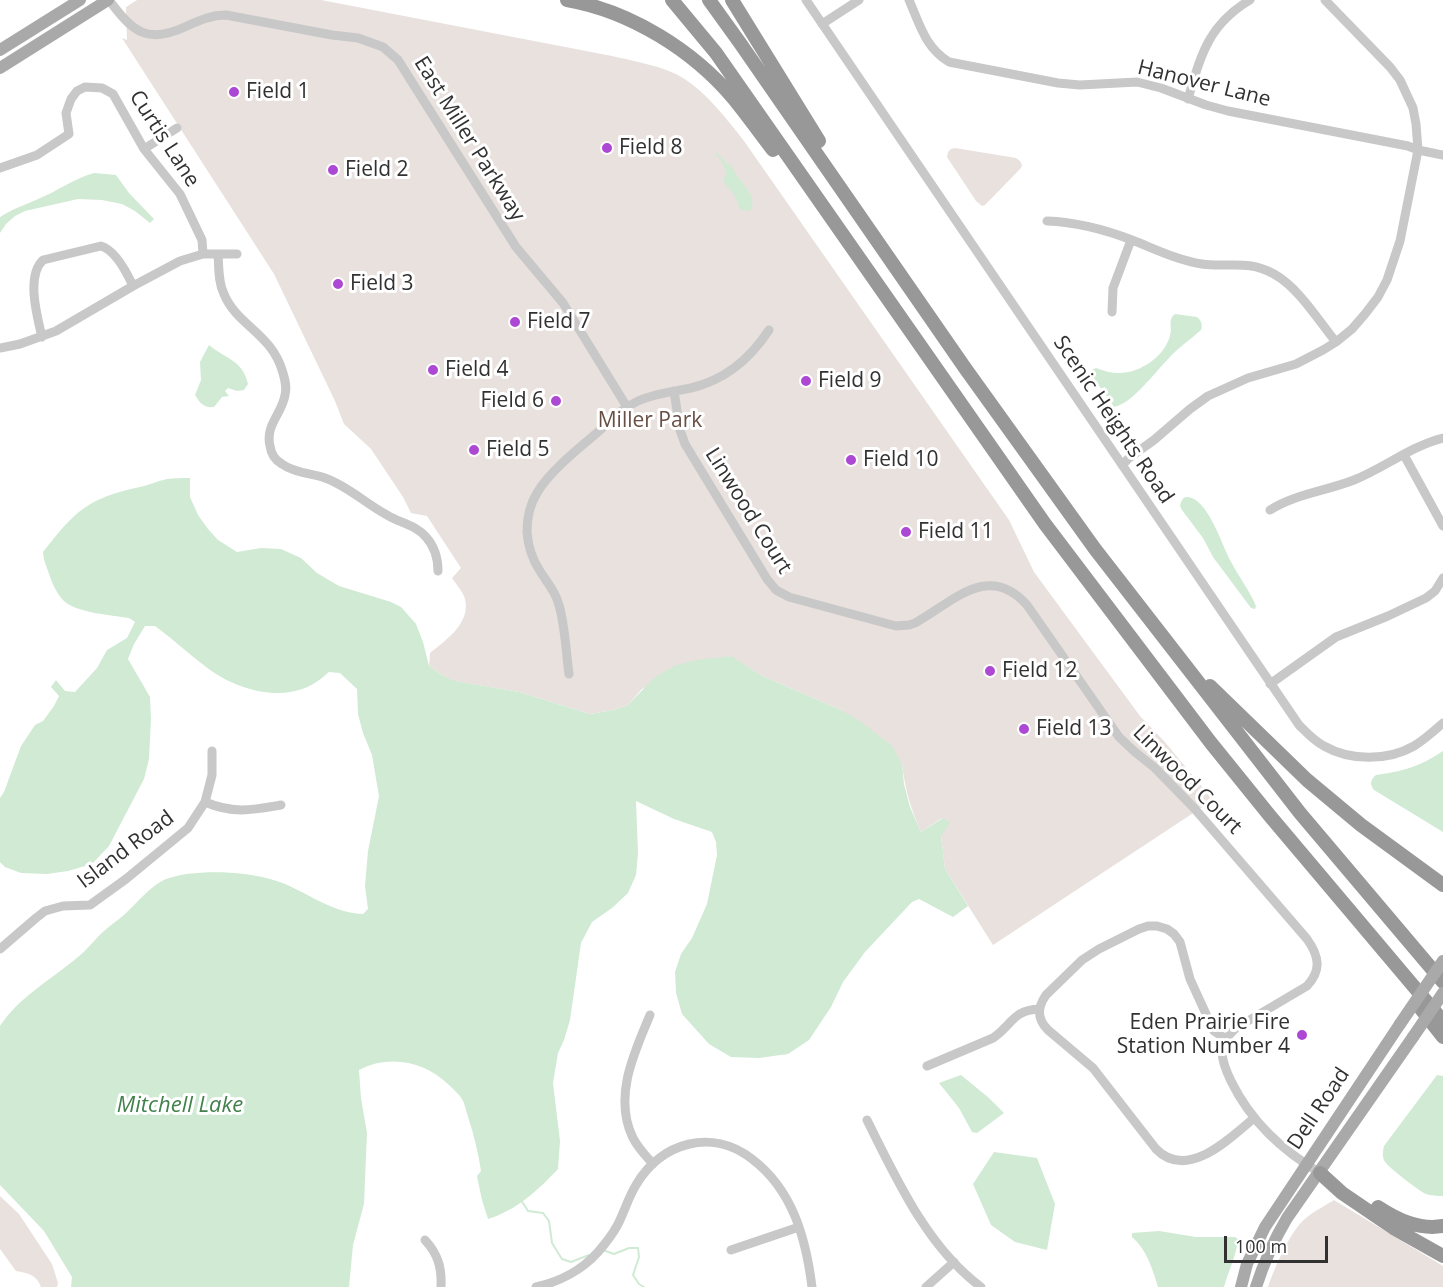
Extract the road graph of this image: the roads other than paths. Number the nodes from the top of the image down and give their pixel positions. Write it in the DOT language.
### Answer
graph roads {
  1 [pos="81,0"];
  2 [pos="108,0"];
  3 [pos="567,0"];
  4 [pos="672,0"];
  5 [pos="709,0"];
  6 [pos="732,0"];
  7 [pos="806,0"];
  8 [pos="859,0"];
  9 [pos="909,0"];
  10 [pos="1250,0"];
  11 [pos="1325,0"];
  12 [pos="822,24"];
  13 [pos="0,50"];
  14 [pos="0,68"];
  15 [pos="1188,99"];
  16 [pos="177,128"];
  17 [pos="144,149"];
  18 [pos="1418,150"];
  19 [pos="1443,155"];
  20 [pos="0,168"];
  21 [pos="1047,221"];
  22 [pos="1131,240"];
  23 [pos="203,254"];
  24 [pos="218,254"];
  25 [pos="237,254"];
  26 [pos="903,278"];
  27 [pos="133,286"];
  28 [pos="884,295"];
  29 [pos="1112,312"];
  30 [pos="769,330"];
  31 [pos="42,337"];
  32 [pos="1336,342"];
  33 [pos="0,348"];
  34 [pos="674,391"];
  35 [pos="627,406"];
  36 [pos="1443,438"];
  37 [pos="1404,455"];
  38 [pos="1122,465"];
  39 [pos="1270,510"];
  40 [pos="1443,526"];
  41 [pos="1095,549"];
  42 [pos="438,571"];
  43 [pos="1443,578"];
  44 [pos="569,674"];
  45 [pos="1270,684"];
  46 [pos="1443,723"];
  47 [pos="212,751"];
  48 [pos="205,802"];
  49 [pos="281,806"];
  50 [pos="1270,816"];
  51 [pos="1443,885"];
  52 [pos="0,949"];
  53 [pos="1443,961"];
  54 [pos="1443,982"];
  55 [pos="1443,993"];
  56 [pos="1039,1009"];
  57 [pos="650,1015"];
  58 [pos="1443,1021"];
  59 [pos="1443,1037"];
  60 [pos="1226,1039"];
  61 [pos="927,1066"];
  62 [pos="1254,1118"];
  63 [pos="867,1120"];
  64 [pos="653,1164"];
  65 [pos="1305,1164"];
  66 [pos="1320,1173"];
  67 [pos="1443,1226"];
  68 [pos="799,1227"];
  69 [pos="425,1240"];
  70 [pos="731,1250"];
  71 [pos="1443,1256"];
  72 [pos="954,1262"];
  73 [pos="441,1287"];
  74 [pos="536,1287"];
  75 [pos="812,1287"];
  76 [pos="926,1287"];
  77 [pos="981,1287"];
  78 [pos="1241,1287"];
  79 [pos="1256,1287"];
  1 -- 13 [label="main road"];
  2 -- 14 [label="main road"];
  2 -- 35 [label="street, East Miller Parkway"];
  3 -- 28 [label="highway"];
  4 -- 28 [label="highway"];
  5 -- 26 [label="highway"];
  6 -- 26 [label="highway"];
  7 -- 12 [label="street, Scenic Heights Road"];
  8 -- 12 [label="street"];
  9 -- 15 [label="street, Hanover Lane"];
  10 -- 15 [label="street"];
  11 -- 18 [label="street"];
  12 -- 38 [label="street, Scenic Heights Road"];
  15 -- 18 [label="street, Hanover Lane"];
  16 -- 17 [label="street"];
  17 -- 20 [label="street, Curtis Lane"];
  17 -- 23 [label="street, Curtis Lane"];
  18 -- 19 [label="street, Hanover Lane"];
  18 -- 32 [label="street"];
  21 -- 22 [label="street"];
  22 -- 29 [label="street"];
  22 -- 32 [label="street"];
  23 -- 24 [label="street"];
  23 -- 27 [label="street"];
  24 -- 25 [label="street"];
  24 -- 42 [label="street"];
  26 -- 41 [label="highway"];
  27 -- 31 [label="street"];
  27 -- 31 [label="street"];
  28 -- 50 [label="highway"];
  30 -- 34 [label="street"];
  31 -- 33 [label="street"];
  32 -- 38 [label="street"];
  34 -- 35 [label="street"];
  34 -- 60 [label="street, Linwood Court"];
  35 -- 44 [label="street"];
  36 -- 37 [label="street"];
  37 -- 39 [label="street"];
  37 -- 40 [label="street"];
  38 -- 45 [label="street, Scenic Heights Road"];
  41 -- 51 [label="highway"];
  41 -- 54 [label="highway"];
  43 -- 45 [label="street"];
  45 -- 46 [label="street, Scenic Heights Road"];
  47 -- 48 [label="street, Island Road"];
  48 -- 49 [label="street"];
  48 -- 52 [label="street, Island Road"];
  50 -- 58 [label="highway"];
  50 -- 59 [label="highway"];
  53 -- 65 [label="main road, Dell Road, bridge"];
  55 -- 66 [label="main road, Dell Road, bridge"];
  56 -- 60 [label="street"];
  56 -- 61 [label="street"];
  56 -- 62 [label="street"];
  57 -- 64 [label="street"];
  60 -- 62 [label="street"];
  62 -- 65 [label="street"];
  63 -- 72 [label="street"];
  64 -- 68 [label="street"];
  64 -- 74 [label="street"];
  65 -- 66 [label="street"];
  65 -- 78 [label="main road, Dell Road"];
  66 -- 67 [label="highway"];
  66 -- 71 [label="highway"];
  66 -- 79 [label="main road, Dell Road"];
  68 -- 70 [label="street"];
  68 -- 75 [label="street"];
  69 -- 73 [label="street"];
  72 -- 76 [label="street"];
  72 -- 77 [label="street"];
}
